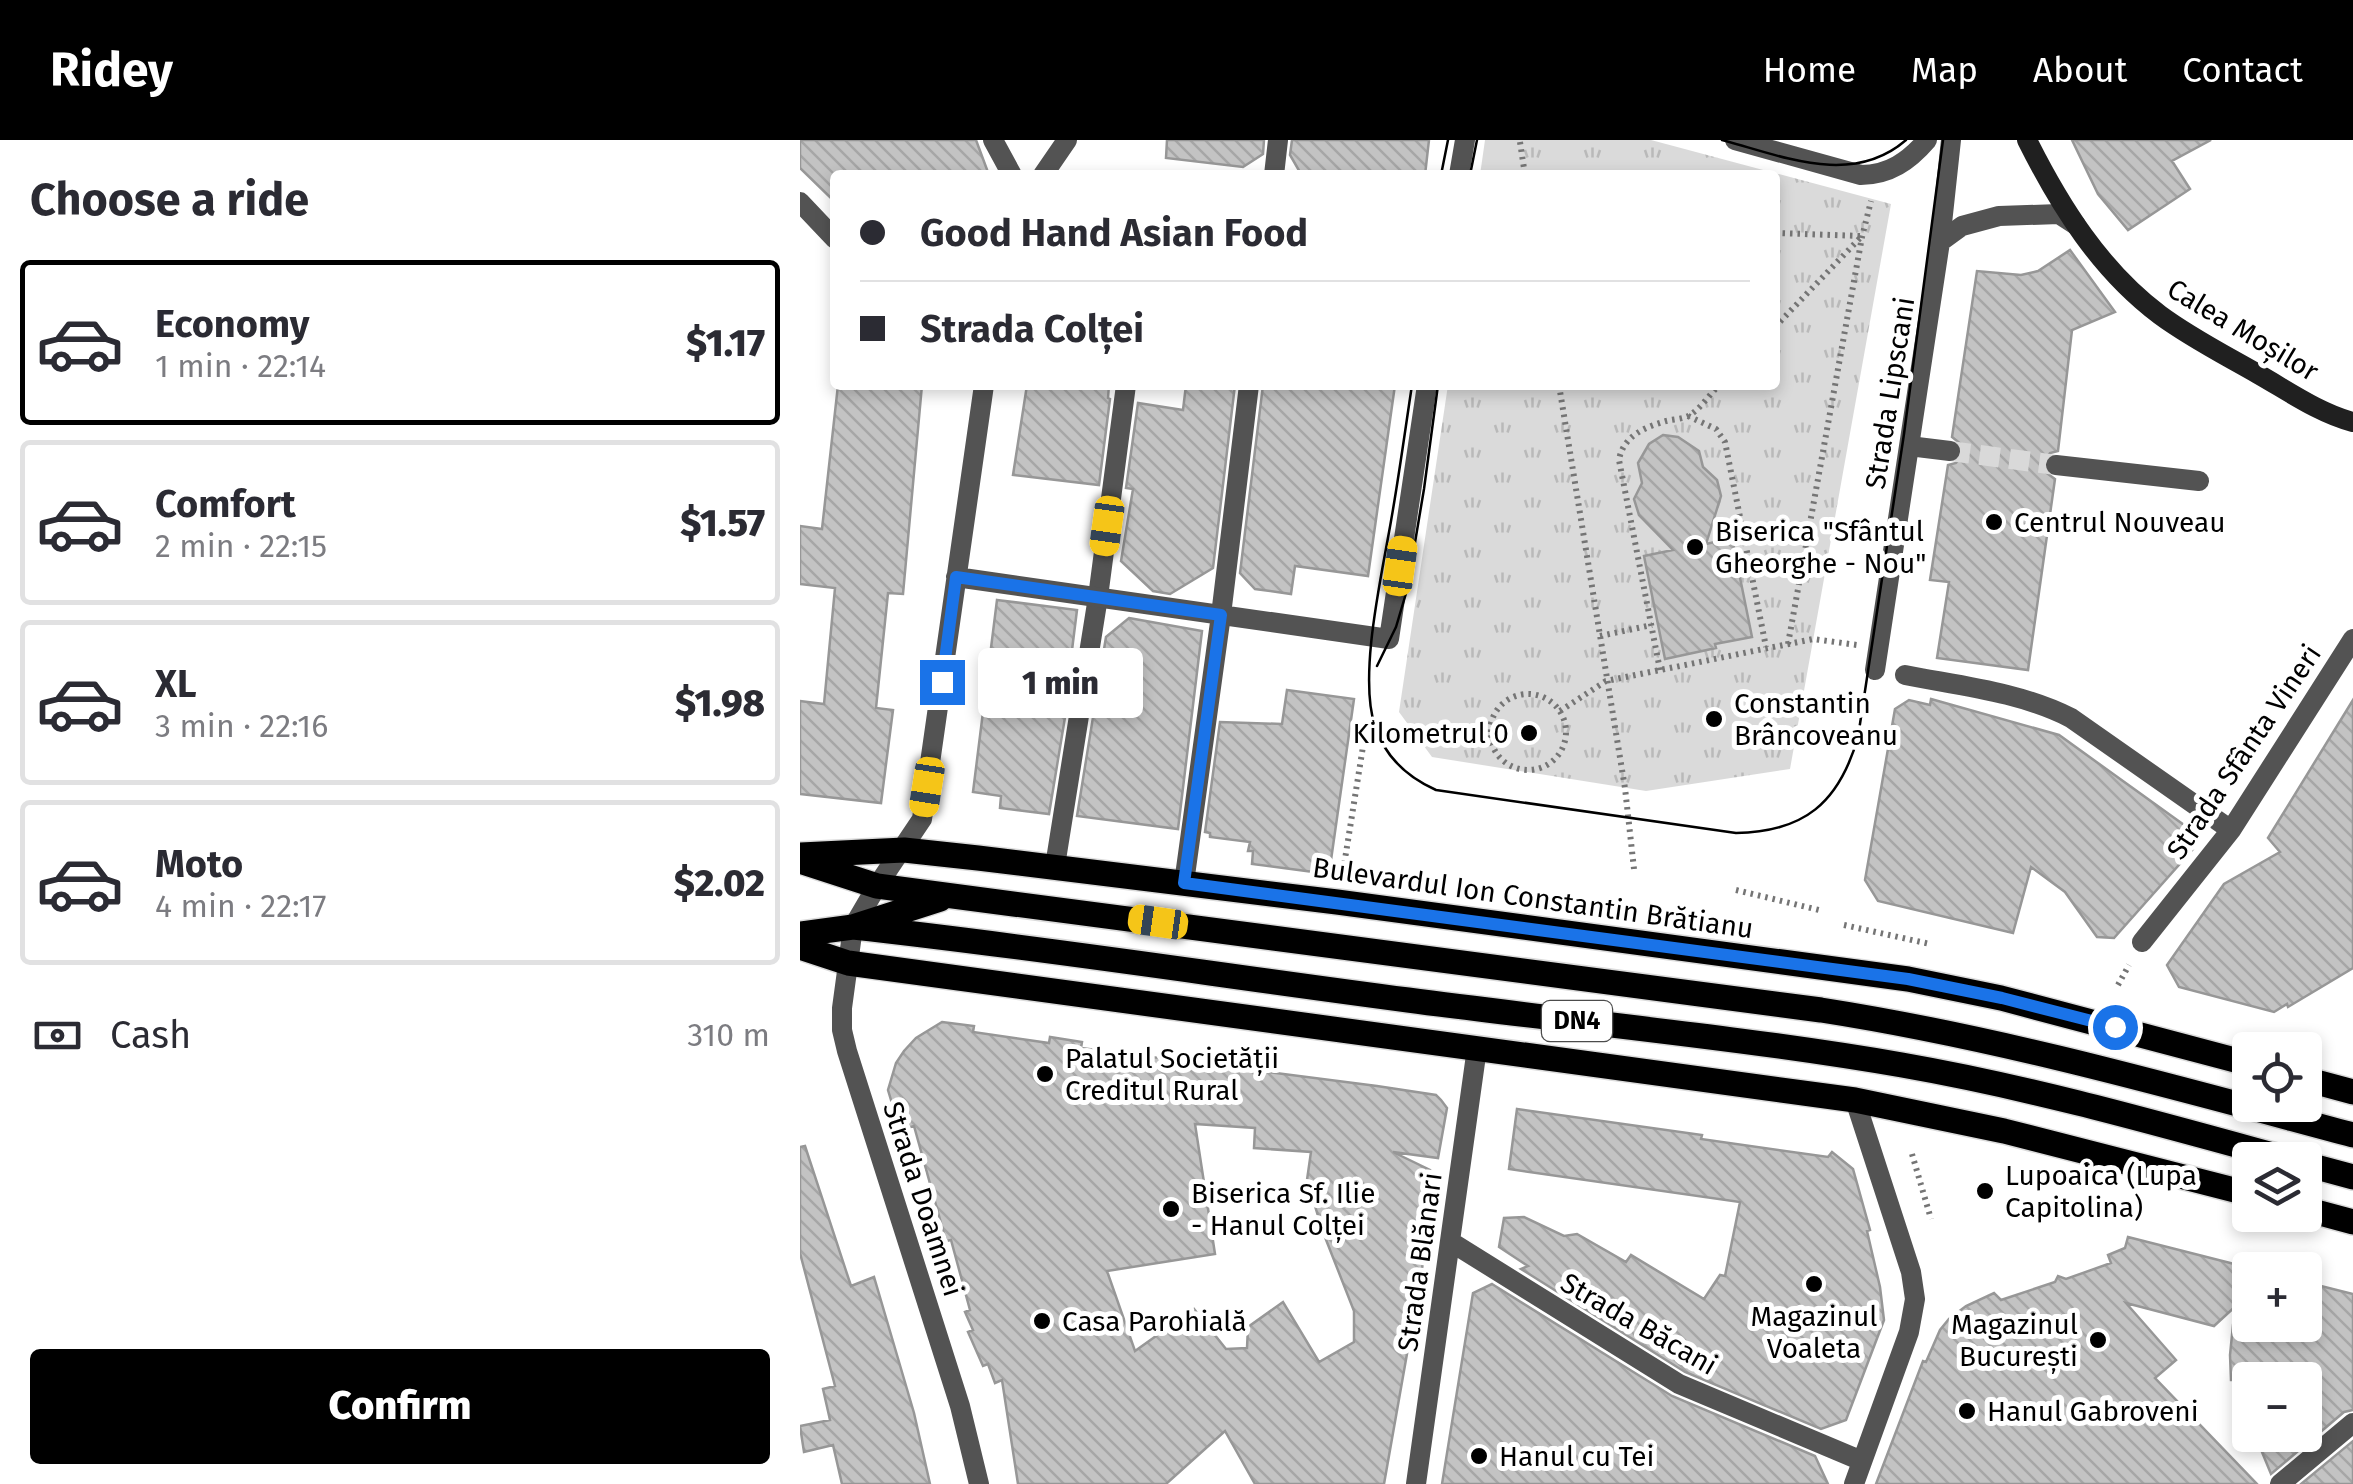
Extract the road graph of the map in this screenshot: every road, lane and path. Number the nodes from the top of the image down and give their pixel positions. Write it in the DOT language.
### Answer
graph roads {
  1 [pos="994,140"];
  2 [pos="1067,140"];
  3 [pos="1278,140"];
  4 [pos="1465,140"];
  5 [pos="1735,140"];
  6 [pos="1927,140"];
  7 [pos="1951,140"];
  8 [pos="2027,140"];
  9 [pos="1520,142"];
  10 [pos="1009,170"];
  11 [pos="1047,170"];
  12 [pos="1275,170"];
  13 [pos="1460,170"];
  14 [pos="1524,170"];
  15 [pos="1869,175"];
  16 [pos="800,202"];
  17 [pos="2076,225"];
  18 [pos="1780,233"];
  19 [pos="830,234"];
  20 [pos="1862,236"];
  21 [pos="1940,242"];
  22 [pos="1780,322"];
  23 [pos="980,390"];
  24 [pos="1125,390"];
  25 [pos="1248,390"];
  26 [pos="1426,390"];
  27 [pos="1560,390"];
  28 [pos="1714,390"];
  29 [pos="1688,416"];
  30 [pos="2353,422"];
  31 [pos="1910,446"];
  32 [pos="1950,450"];
  33 [pos="2056,464"];
  34 [pos="2199,482"];
  35 [pos="956,577"];
  36 [pos="1098,597"];
  37 [pos="1221,615"];
  38 [pos="1652,625"];
  39 [pos="1600,636"];
  40 [pos="2353,640"];
  41 [pos="1788,644"];
  42 [pos="1766,648"];
  43 [pos="1876,659"];
  44 [pos="1660,670"];
  45 [pos="1905,675"];
  46 [pos="1606,680"];
  47 [pos="1560,711"];
  48 [pos="1374,725"];
  49 [pos="2231,830"];
  50 [pos="904,850"];
  51 [pos="800,858"];
  52 [pos="1056,866"];
  53 [pos="1634,869"];
  54 [pos="1184,883"];
  55 [pos="1342,884"];
  56 [pos="877,886"];
  57 [pos="1736,890"];
  58 [pos="950,895"];
  59 [pos="1820,910"];
  60 [pos="1844,925"];
  61 [pos="853,927"];
  62 [pos="800,934"];
  63 [pos="2142,942"];
  64 [pos="1930,944"];
  65 [pos="800,946"];
  66 [pos="848,962"];
  67 [pos="1827,967"];
  68 [pos="1821,1010"];
  69 [pos="1477,1048"];
  70 [pos="2232,1059"];
  71 [pos="2322,1084"];
  72 [pos="2353,1092"];
  73 [pos="1855,1100"];
  74 [pos="2353,1135"];
  75 [pos="2232,1144"];
  76 [pos="1912,1154"];
  77 [pos="2322,1168"];
  78 [pos="2353,1176"];
  79 [pos="2232,1189"];
  80 [pos="2322,1214"];
  81 [pos="1931,1219"];
  82 [pos="2353,1222"];
  83 [pos="1452,1242"];
  84 [pos="2353,1423"];
  85 [pos="1862,1460"];
  86 [pos="979,1484"];
  87 [pos="1416,1484"];
  88 [pos="1854,1484"];
  89 [pos="2280,1484"];
  1 -- 10 [label="street"];
  2 -- 11 [label="street"];
  3 -- 12 [label="street"];
  4 -- 13 [label="street"];
  5 -- 15 [label="street"];
  6 -- 15 [label="street"];
  7 -- 21 [label="street"];
  8 -- 17 [label="street, Calea Moșilor"];
  9 -- 14 [label="path"];
  15 -- 20 [label="path"];
  16 -- 19 [label="street"];
  17 -- 21 [label="street"];
  17 -- 30 [label="street, Calea Moșilor"];
  18 -- 20 [label="path"];
  20 -- 22 [label="path"];
  20 -- 41 [label="path"];
  21 -- 31 [label="street, Strada Lipscani"];
  23 -- 35 [label="street"];
  24 -- 36 [label="street"];
  25 -- 37 [label="street"];
  26 -- 37 [label="street"];
  27 -- 39 [label="path"];
  28 -- 29 [label="path"];
  29 -- 38 [label="path"];
  29 -- 42 [label="path"];
  31 -- 32 [label="street"];
  31 -- 43 [label="street, Strada Lipscani"];
  33 -- 34 [label="street"];
  35 -- 36 [label="street"];
  35 -- 50 [label="street"];
  36 -- 37 [label="street"];
  36 -- 52 [label="street"];
  37 -- 54 [label="street"];
  38 -- 39 [label="path"];
  38 -- 44 [label="path"];
  39 -- 46 [label="path"];
  40 -- 49 [label="street, Strada Sfânta Vineri"];
  41 -- 42 [label="path"];
  41 -- 43 [label="path"];
  42 -- 44 [label="path"];
  44 -- 46 [label="path"];
  45 -- 49 [label="street"];
  46 -- 47 [label="path"];
  46 -- 53 [label="path"];
  47 -- 47 [label="path"];
  48 -- 55 [label="path"];
  49 -- 63 [label="street, Strada Sfânta Vineri"];
  50 -- 51 [label="main road, Bulevardul Ion Constantin Brătianu / DN4"];
  50 -- 52 [label="main road, Bulevardul Ion Constantin Brătianu / DN4"];
  50 -- 56 [label="street"];
  51 -- 56 [label="main road, Bulevardul Ion Constantin Brătianu / DN4"];
  52 -- 54 [label="main road, Bulevardul Ion Constantin Brătianu / DN4"];
  54 -- 67 [label="main road, Bulevardul Ion Constantin Brătianu / DN4"];
  56 -- 58 [label="main road, Bulevardul Ion Constantin Brătianu / DN4"];
  56 -- 61 [label="street"];
  57 -- 59 [label="path"];
  58 -- 61 [label="main road, Bulevardul Ion Constantin Brătianu"];
  58 -- 68 [label="main road, Bulevardul Ion Constantin Brătianu / DN4"];
  60 -- 64 [label="path"];
  61 -- 62 [label="main road, Bulevardul Ion Constantin Brătianu / DN4"];
  61 -- 66 [label="street, Strada Doamnei"];
  61 -- 75 [label="main road, Bulevardul Ion Constantin Brătianu / DN4"];
  65 -- 66 [label="main road, DN4"];
  66 -- 69 [label="main road, DN4"];
  66 -- 86 [label="street, Strada Doamnei"];
  67 -- 68 [label="main road"];
  67 -- 70 [label="main road, Bulevardul Ion Constantin Brătianu / DN4"];
  68 -- 74 [label="main road, Bulevardul Ion Constantin Brătianu / DN4"];
  69 -- 73 [label="main road, DN4"];
  69 -- 83 [label="street, Strada Blănari"];
  71 -- 72 [label="main road"];
  73 -- 79 [label="main road, DN4"];
  73 -- 85 [label="street"];
  76 -- 81 [label="path"];
  77 -- 78 [label="main road"];
  80 -- 82 [label="main road"];
  83 -- 85 [label="street, Strada Băcani"];
  83 -- 87 [label="street, Strada Blănari"];
  84 -- 89 [label="street"];
  85 -- 88 [label="street"];
}
